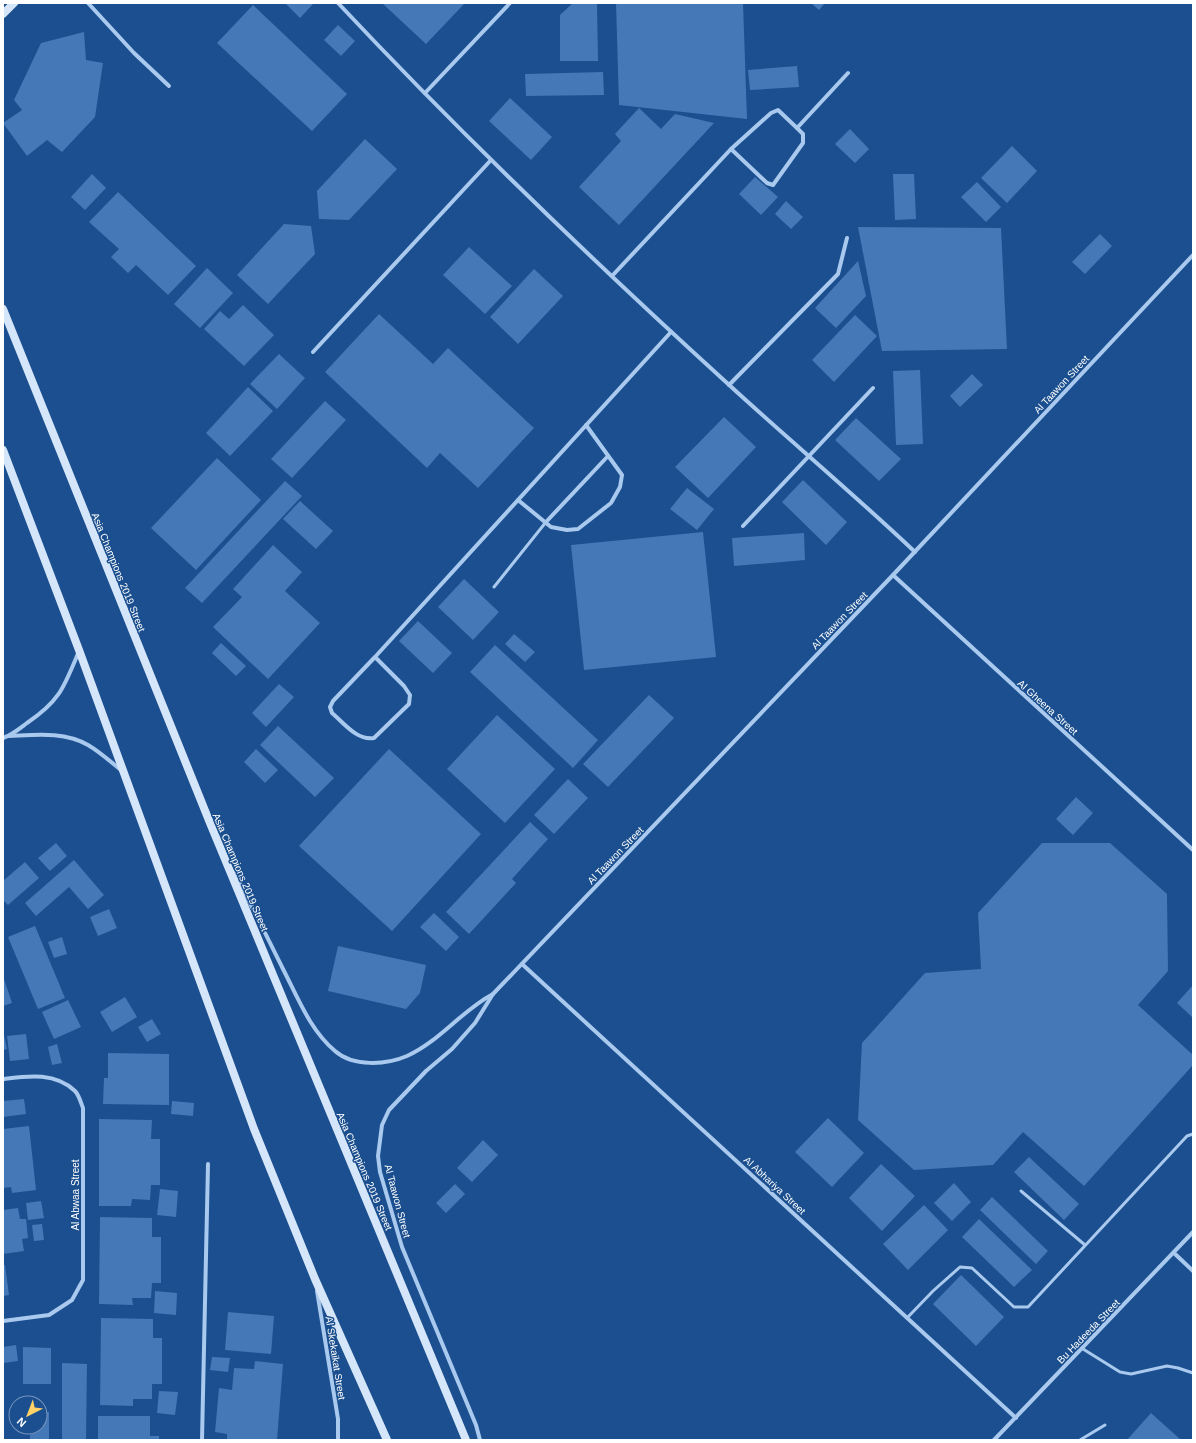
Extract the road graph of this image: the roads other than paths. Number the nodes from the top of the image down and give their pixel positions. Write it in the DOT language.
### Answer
graph roads {
  1 [pos="14,3"];
  2 [pos="88,3"];
  3 [pos="338,3"];
  4 [pos="510,3"];
  5 [pos="3,14"];
  6 [pos="848,73"];
  7 [pos="169,86"];
  8 [pos="425,93"];
  9 [pos="797,128"];
  10 [pos="731,149"];
  11 [pos="492,160"];
  12 [pos="847,238"];
  13 [pos="1193,255"];
  14 [pos="612,276"];
  15 [pos="3,309"];
  16 [pos="671,332"];
  17 [pos="313,352"];
  18 [pos="729,385"];
  19 [pos="873,388"];
  20 [pos="586,425"];
  21 [pos="3,450"];
  22 [pos="608,456"];
  23 [pos="809,456"];
  24 [pos="518,500"];
  25 [pos="546,522"];
  26 [pos="743,526"];
  27 [pos="915,552"];
  28 [pos="893,575"];
  29 [pos="494,587"];
  30 [pos="79,650"];
  31 [pos="375,657"];
  32 [pos="9,736"];
  33 [pos="3,738"];
  34 [pos="123,773"];
  35 [pos="210,823"];
  36 [pos="1193,850"];
  37 [pos="522,964"];
  38 [pos="493,994"];
  39 [pos="3,1079"];
  40 [pos="1193,1134"];
  41 [pos="208,1164"];
  42 [pos="1021,1191"];
  43 [pos="1193,1232"];
  44 [pos="1085,1245"];
  45 [pos="1174,1253"];
  46 [pos="1193,1272"];
  47 [pos="315,1279"];
  48 [pos="907,1318"];
  49 [pos="3,1321"];
  50 [pos="1082,1349"];
  51 [pos="1193,1373"];
  52 [pos="1016,1418"];
  53 [pos="1105,1425"];
  54 [pos="202,1440"];
  55 [pos="338,1440"];
  56 [pos="387,1440"];
  57 [pos="466,1440"];
  58 [pos="480,1440"];
  59 [pos="994,1440"];
  60 [pos="1080,1440"];
  1 -- 5 [label="main road"];
  2 -- 7 [label="street"];
  3 -- 8 [label="street"];
  4 -- 8 [label="street"];
  6 -- 9 [label="street"];
  8 -- 11 [label="street"];
  9 -- 10 [label="street"];
  9 -- 10 [label="street"];
  10 -- 14 [label="street"];
  11 -- 14 [label="street"];
  11 -- 17 [label="street"];
  12 -- 18 [label="street"];
  13 -- 27 [label="street, Al Taawon Street"];
  14 -- 16 [label="street"];
  15 -- 35 [label="main road, Asia Champions 2019 Street"];
  16 -- 18 [label="street"];
  16 -- 20 [label="street"];
  18 -- 23 [label="street"];
  19 -- 23 [label="street"];
  20 -- 22 [label="street"];
  20 -- 24 [label="street"];
  21 -- 30 [label="main road"];
  22 -- 25 [label="street"];
  22 -- 25 [label="street"];
  23 -- 26 [label="street"];
  23 -- 27 [label="street"];
  24 -- 25 [label="street"];
  24 -- 31 [label="street"];
  25 -- 29 [label="lane"];
  27 -- 28 [label="street, Al Taawon Street"];
  28 -- 36 [label="street, Al Gheena Street"];
  28 -- 37 [label="street, Al Taawon Street"];
  30 -- 32 [label="street"];
  30 -- 34 [label="main road"];
  31 -- 31 [label="street"];
  32 -- 33 [label="street"];
  32 -- 34 [label="street"];
  34 -- 47 [label="main road"];
  35 -- 38 [label="street, Al Taawon Street"];
  35 -- 57 [label="main road, Asia Champions 2019 Street"];
  37 -- 38 [label="street, Al Taawon Street"];
  37 -- 48 [label="street, Al Abhariya Street"];
  38 -- 58 [label="street, Al Taawon Street"];
  39 -- 49 [label="street, Al Abwaa Street"];
  40 -- 44 [label="lane"];
  41 -- 54 [label="street"];
  42 -- 44 [label="lane"];
  43 -- 45 [label="street, Bu Hadeeda Street"];
  44 -- 48 [label="lane"];
  45 -- 46 [label="street"];
  45 -- 50 [label="street, Bu Hadeeda Street"];
  47 -- 55 [label="street, Al Skekaikat Street"];
  47 -- 56 [label="main road"];
  48 -- 52 [label="street, Al Abhariya Street"];
  50 -- 51 [label="lane"];
  50 -- 52 [label="street, Bu Hadeeda Street"];
  52 -- 59 [label="street, Bu Hadeeda Street"];
  53 -- 60 [label="lane"];
}
